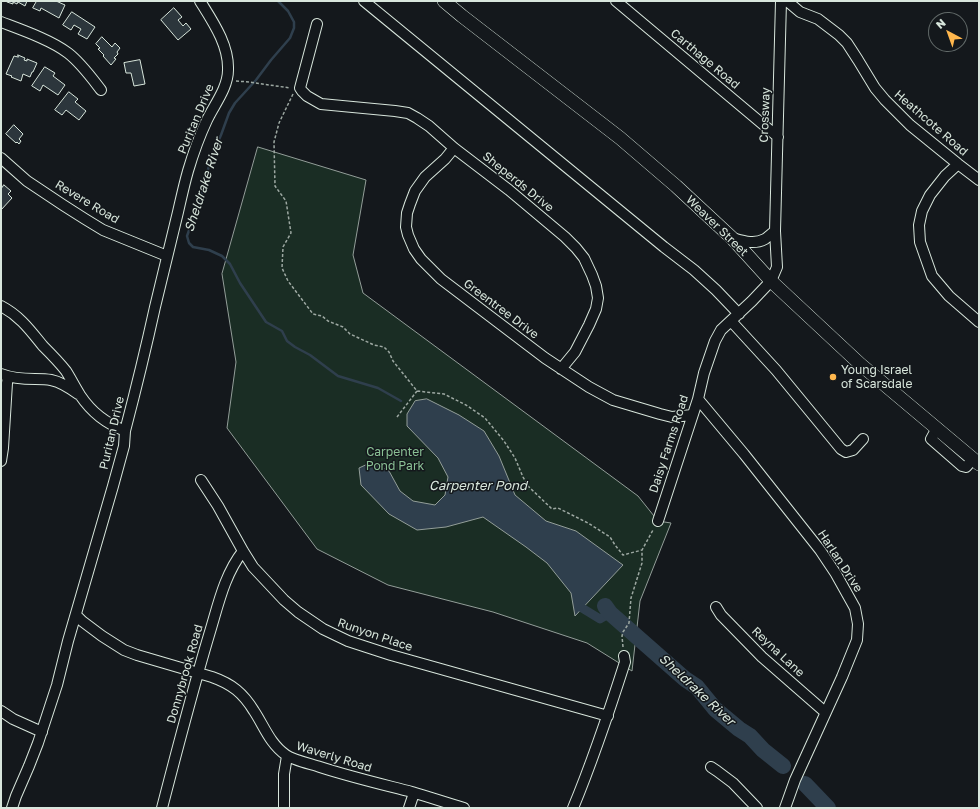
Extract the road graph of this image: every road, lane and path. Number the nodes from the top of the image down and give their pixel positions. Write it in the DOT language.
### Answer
graph roads {
  1 [pos="200,1"];
  2 [pos="364,1"];
  3 [pos="444,1"];
  4 [pos="616,1"];
  5 [pos="782,1"];
  6 [pos="787,1"];
  7 [pos="1,22"];
  8 [pos="317,24"];
  9 [pos="226,80"];
  10 [pos="295,89"];
  11 [pos="101,90"];
  12 [pos="293,94"];
  13 [pos="778,137"];
  14 [pos="454,148"];
  15 [pos="1,158"];
  16 [pos="958,164"];
  17 [pos="979,180"];
  18 [pos="775,230"];
  19 [pos="732,238"];
  20 [pos="167,256"];
  21 [pos="771,281"];
  22 [pos="1,306"];
  23 [pos="739,314"];
  24 [pos="731,321"];
  25 [pos="979,322"];
  26 [pos="561,369"];
  27 [pos="5,375"];
  28 [pos="416,391"];
  29 [pos="80,395"];
  30 [pos="698,399"];
  31 [pos="692,415"];
  32 [pos="397,417"];
  33 [pos="125,431"];
  34 [pos="863,439"];
  35 [pos="976,461"];
  36 [pos="1,462"];
  37 [pos="201,480"];
  38 [pos="658,521"];
  39 [pos="642,550"];
  40 [pos="243,551"];
  41 [pos="716,607"];
  42 [pos="76,615"];
  43 [pos="624,656"];
  44 [pos="198,672"];
  45 [pos="1,711"];
  46 [pos="825,712"];
  47 [pos="608,716"];
  48 [pos="42,732"];
  49 [pos="287,756"];
  50 [pos="711,767"];
  51 [pos="414,793"];
  52 [pos="12,808"];
  53 [pos="162,808"];
  54 [pos="284,808"];
  55 [pos="409,808"];
  56 [pos="464,808"];
  57 [pos="573,808"];
  58 [pos="757,808"];
  59 [pos="785,808"];
  1 -- 9 [label="street, Puritan Drive"];
  2 -- 23 [label="street"];
  3 -- 19 [label="main road, Weaver Street"];
  4 -- 13 [label="street, Carthage Road"];
  5 -- 13 [label="street, Crossway"];
  6 -- 16 [label="street, Heathcote Road"];
  7 -- 11 [label="street"];
  8 -- 14 [label="street, Sheperds Drive"];
  9 -- 10 [label="path"];
  9 -- 20 [label="street, Puritan Drive"];
  12 -- 28 [label="path"];
  13 -- 18 [label="street, Crossway"];
  14 -- 26 [label="street, Sheperds Drive"];
  14 -- 26 [label="street, Greentree Drive"];
  15 -- 20 [label="street, Revere Road"];
  16 -- 17 [label="street, Heathcote Road"];
  16 -- 25 [label="street"];
  18 -- 19 [label="street"];
  18 -- 21 [label="street, Crossway"];
  19 -- 21 [label="main road, Weaver Street"];
  20 -- 33 [label="street, Puritan Drive"];
  21 -- 23 [label="street, Daisy Farms Road"];
  21 -- 35 [label="main road, Weaver Street"];
  22 -- 29 [label="street"];
  23 -- 24 [label="street, Daisy Farms Road"];
  24 -- 30 [label="street, Daisy Farms Road"];
  24 -- 34 [label="street"];
  26 -- 31 [label="street, Greentree Drive"];
  27 -- 29 [label="street"];
  27 -- 36 [label="street"];
  28 -- 32 [label="path"];
  28 -- 39 [label="path"];
  29 -- 33 [label="street"];
  30 -- 31 [label="street, Daisy Farms Road"];
  30 -- 46 [label="street, Harlan Drive"];
  31 -- 38 [label="street, Daisy Farms Road"];
  33 -- 42 [label="street, Puritan Drive"];
  37 -- 40 [label="street, Runyon Place"];
  38 -- 39 [label="path"];
  39 -- 43 [label="path"];
  40 -- 44 [label="street, Donnybrook Road"];
  40 -- 47 [label="street, Runyon Place"];
  41 -- 46 [label="street, Reyna Lane"];
  42 -- 44 [label="street, Waverly Road"];
  42 -- 48 [label="street, Puritan Drive"];
  43 -- 47 [label="street"];
  44 -- 49 [label="street, Waverly Road"];
  44 -- 53 [label="street, Donnybrook Road"];
  45 -- 48 [label="street"];
  46 -- 59 [label="street, Harlan Drive"];
  47 -- 57 [label="street"];
  48 -- 52 [label="street, Puritan Drive"];
  49 -- 51 [label="street, Waverly Road"];
  49 -- 54 [label="street"];
  50 -- 58 [label="street"];
  51 -- 55 [label="street"];
  51 -- 56 [label="street, Waverly Road"];
}
